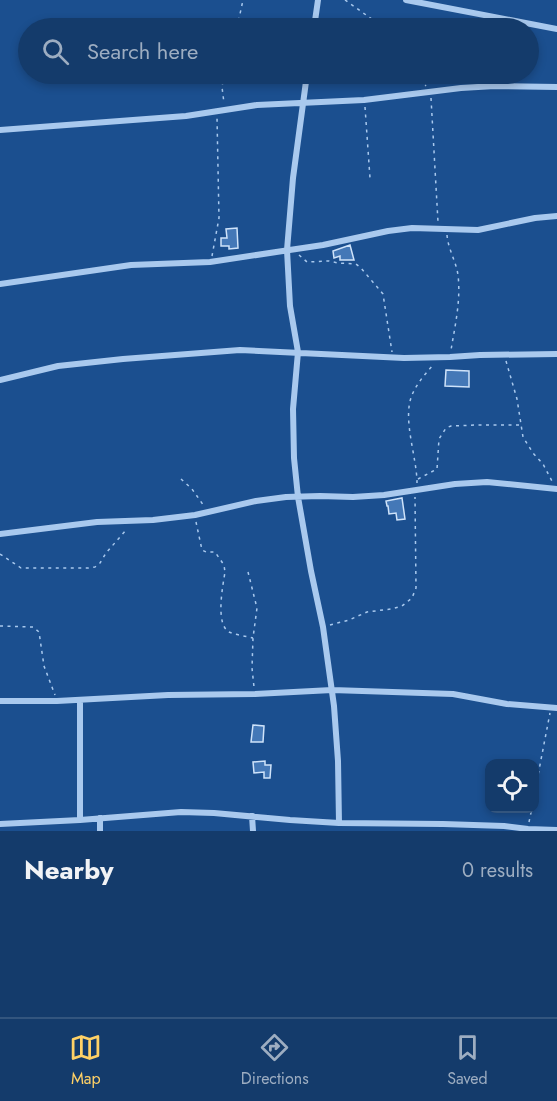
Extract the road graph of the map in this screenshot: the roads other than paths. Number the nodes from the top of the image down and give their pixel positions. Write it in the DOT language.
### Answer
graph roads {
  1 [pos="318,0"];
  2 [pos="406,0"];
  3 [pos="315,18"];
  4 [pos="500,18"];
  5 [pos="539,26"];
  6 [pos="557,29"];
  7 [pos="306,84"];
  8 [pos="557,87"];
  9 [pos="303,103"];
  10 [pos="0,130"];
  11 [pos="557,216"];
  12 [pos="287,250"];
  13 [pos="0,284"];
  14 [pos="298,352"];
  15 [pos="557,354"];
  16 [pos="0,380"];
  17 [pos="557,489"];
  18 [pos="298,497"];
  19 [pos="0,534"];
  20 [pos="332,690"];
  21 [pos="80,700"];
  22 [pos="0,701"];
  23 [pos="554,709"];
  24 [pos="252,816"];
  25 [pos="100,818"];
  26 [pos="80,820"];
  27 [pos="339,823"];
  28 [pos="0,824"];
  29 [pos="557,830"];
  30 [pos="100,831"];
  31 [pos="253,831"];
  1 -- 3 [label="street"];
  2 -- 4 [label="street"];
  5 -- 6 [label="street"];
  7 -- 9 [label="street"];
  8 -- 9 [label="street"];
  9 -- 10 [label="street"];
  9 -- 12 [label="street"];
  11 -- 12 [label="street"];
  12 -- 13 [label="street"];
  12 -- 14 [label="street"];
  14 -- 15 [label="street"];
  14 -- 16 [label="street"];
  14 -- 18 [label="street"];
  17 -- 18 [label="street"];
  18 -- 19 [label="street"];
  18 -- 20 [label="street"];
  20 -- 21 [label="street"];
  20 -- 23 [label="street"];
  20 -- 27 [label="street"];
  21 -- 22 [label="street"];
  21 -- 26 [label="street"];
  24 -- 25 [label="street"];
  24 -- 27 [label="street"];
  24 -- 31 [label="street"];
  25 -- 26 [label="street"];
  25 -- 30 [label="street"];
  26 -- 28 [label="street"];
  27 -- 29 [label="street"];
}
